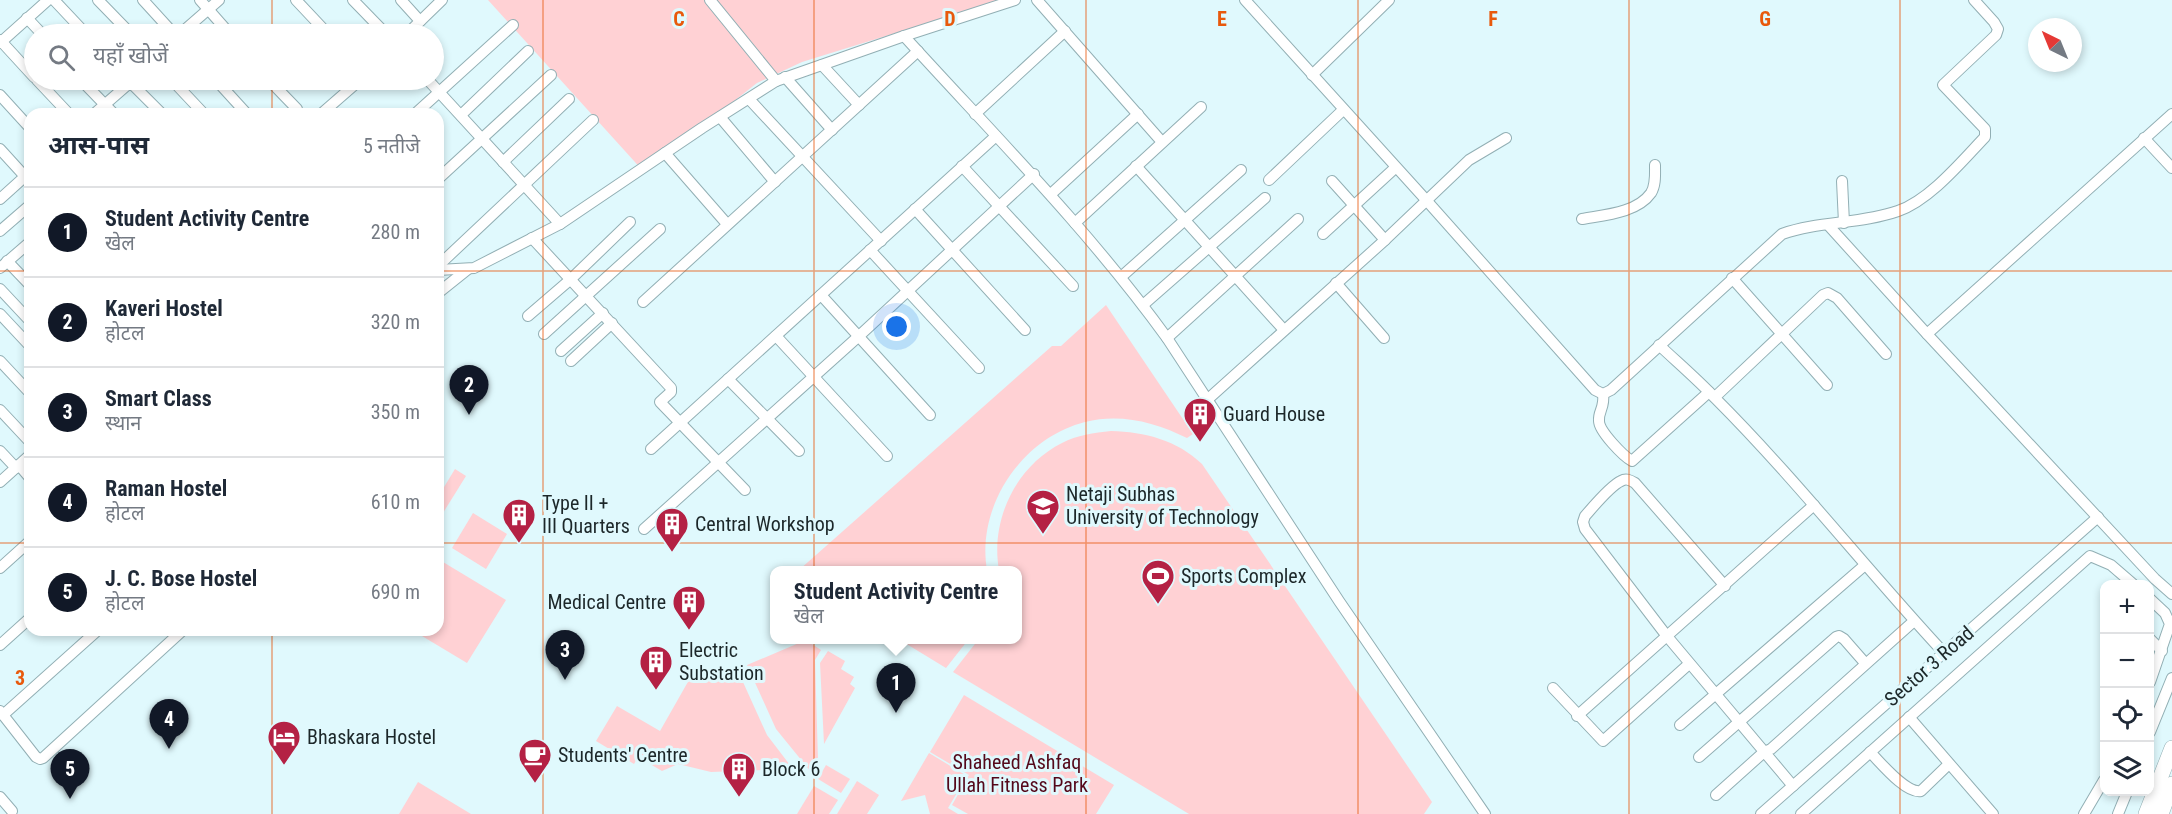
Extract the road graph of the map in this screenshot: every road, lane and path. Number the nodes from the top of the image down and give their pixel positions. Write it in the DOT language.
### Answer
graph roads {
  1 [pos="48,0"];
  2 [pos="54,0"];
  3 [pos="98,0"];
  4 [pos="143,0"];
  5 [pos="200,0"];
  6 [pos="219,0"];
  7 [pos="296,0"];
  8 [pos="354,0"];
  9 [pos="401,0"];
  10 [pos="442,0"];
  11 [pos="710,0"];
  12 [pos="1015,0"];
  13 [pos="1037,0"];
  14 [pos="1245,0"];
  15 [pos="1389,0"];
  16 [pos="1974,0"];
  17 [pos="209,9"];
  18 [pos="27,18"];
  19 [pos="420,21"];
  20 [pos="33,24"];
  21 [pos="77,24"];
  22 [pos="121,24"];
  23 [pos="165,24"];
  24 [pos="192,24"];
  25 [pos="222,24"];
  26 [pos="319,24"];
  27 [pos="377,24"];
  28 [pos="417,24"];
  29 [pos="513,25"];
  30 [pos="1065,31"];
  31 [pos="904,36"];
  32 [pos="0,41"];
  33 [pos="528,51"];
  34 [pos="918,51"];
  35 [pos="822,65"];
  36 [pos="24,66"];
  37 [pos="551,75"];
  38 [pos="1312,75"];
  39 [pos="780,80"];
  40 [pos="444,87"];
  41 [pos="47,90"];
  42 [pos="91,90"];
  43 [pos="120,90"];
  44 [pos="139,90"];
  45 [pos="181,90"];
  46 [pos="225,90"];
  47 [pos="279,90"];
  48 [pos="349,90"];
  49 [pos="439,92"];
  50 [pos="0,95"];
  51 [pos="569,99"];
  52 [pos="749,99"];
  53 [pos="105,104"];
  54 [pos="859,105"];
  55 [pos="1200,107"];
  56 [pos="64,108"];
  57 [pos="101,108"];
  58 [pos="109,108"];
  59 [pos="156,108"];
  60 [pos="198,108"];
  61 [pos="242,108"];
  62 [pos="297,108"];
  63 [pos="328,108"];
  64 [pos="422,108"];
  65 [pos="1343,110"];
  66 [pos="975,114"];
  67 [pos="1138,114"];
  68 [pos="2172,114"];
  69 [pos="461,116"];
  70 [pos="720,117"];
  71 [pos="593,120"];
  72 [pos="24,121"];
  73 [pos="832,130"];
  74 [pos="996,136"];
  75 [pos="481,138"];
  76 [pos="1506,138"];
  77 [pos="2144,138"];
  78 [pos="1162,142"];
  79 [pos="1,152"];
  80 [pos="665,153"];
  81 [pos="802,157"];
  82 [pos="503,162"];
  83 [pos="1655,165"];
  84 [pos="962,166"];
  85 [pos="1136,166"];
  86 [pos="1395,168"];
  87 [pos="2172,168"];
  88 [pos="1241,170"];
  89 [pos="24,173"];
  90 [pos="444,173"];
  91 [pos="1034,174"];
  92 [pos="24,180"];
  93 [pos="1269,180"];
  94 [pos="1332,181"];
  95 [pos="1842,181"];
  96 [pos="774,182"];
  97 [pos="524,185"];
  98 [pos="1050,194"];
  99 [pos="0,198"];
  100 [pos="1265,198"];
  101 [pos="1427,201"];
  102 [pos="999,206"];
  103 [pos="1354,206"];
  104 [pos="915,209"];
  105 [pos="24,210"];
  106 [pos="1298,219"];
  107 [pos="1582,219"];
  108 [pos="1185,220"];
  109 [pos="630,222"];
  110 [pos="1075,223"];
  111 [pos="1844,223"];
  112 [pos="560,224"];
  113 [pos="727,224"];
  114 [pos="1830,226"];
  115 [pos="660,229"];
  116 [pos="0,231"];
  117 [pos="1323,234"];
  118 [pos="532,238"];
  119 [pos="1385,240"];
  120 [pos="881,241"];
  121 [pos="24,247"];
  122 [pos="1210,248"];
  123 [pos="870,250"];
  124 [pos="952,250"];
  125 [pos="444,262"];
  126 [pos="4,264"];
  127 [pos="444,268"];
  128 [pos="469,269"];
  129 [pos="1235,276"];
  130 [pos="1121,277"];
  131 [pos="1732,278"];
  132 [pos="571,279"];
  133 [pos="24,280"];
  134 [pos="1336,283"];
  135 [pos="1073,286"];
  136 [pos="444,288"];
  137 [pos="0,289"];
  138 [pos="907,291"];
  139 [pos="821,295"];
  140 [pos="586,296"];
  141 [pos="643,302"];
  142 [pos="1143,305"];
  143 [pos="603,313"];
  144 [pos="0,314"];
  145 [pos="24,315"];
  146 [pos="528,316"];
  147 [pos="612,323"];
  148 [pos="1025,330"];
  149 [pos="1284,330"];
  150 [pos="544,334"];
  151 [pos="1928,334"];
  152 [pos="1781,335"];
  153 [pos="776,336"];
  154 [pos="860,336"];
  155 [pos="1167,338"];
  156 [pos="1384,338"];
  157 [pos="24,340"];
  158 [pos="1659,345"];
  159 [pos="561,351"];
  160 [pos="1886,354"];
  161 [pos="0,361"];
  162 [pos="572,361"];
  163 [pos="979,368"];
  164 [pos="813,377"];
  165 [pos="728,379"];
  166 [pos="1827,385"];
  167 [pos="24,387"];
  168 [pos="1603,394"];
  169 [pos="1712,394"];
  170 [pos="1207,400"];
  171 [pos="0,410"];
  172 [pos="930,415"];
  173 [pos="767,418"];
  174 [pos="680,423"];
  175 [pos="24,436"];
  176 [pos="651,449"];
  177 [pos="0,451"];
  178 [pos="799,451"];
  179 [pos="887,456"];
  180 [pos="24,460"];
  181 [pos="718,462"];
  182 [pos="17,466"];
  183 [pos="24,472"];
  184 [pos="0,482"];
  185 [pos="746,490"];
  186 [pos="1814,505"];
  187 [pos="2097,517"];
  188 [pos="644,530"];
  189 [pos="24,546"];
  190 [pos="1865,565"];
  191 [pos="0,568"];
  192 [pos="2127,580"];
  193 [pos="2150,580"];
  194 [pos="2154,583"];
  195 [pos="1725,586"];
  196 [pos="2172,594"];
  197 [pos="2154,603"];
  198 [pos="1914,621"];
  199 [pos="24,623"];
  200 [pos="1666,635"];
  201 [pos="91,636"];
  202 [pos="171,636"];
  203 [pos="2154,643"];
  204 [pos="0,645"];
  205 [pos="2162,651"];
  206 [pos="1944,652"];
  207 [pos="1865,663"];
  208 [pos="1689,664"];
  209 [pos="2154,672"];
  210 [pos="2172,678"];
  211 [pos="1553,688"];
  212 [pos="1715,694"];
  213 [pos="2,713"];
  214 [pos="1577,716"];
  215 [pos="1909,717"];
  216 [pos="2154,722"];
  217 [pos="1739,723"];
  218 [pos="1680,724"];
  219 [pos="2172,748"];
  220 [pos="1764,752"];
  221 [pos="1870,752"];
  222 [pos="1699,757"];
  223 [pos="1949,764"];
  224 [pos="2172,784"];
  225 [pos="1793,786"];
  226 [pos="2100,786"];
  227 [pos="1716,795"];
  228 [pos="2125,796"];
  229 [pos="0,797"];
  230 [pos="12,811"];
  231 [pos="2083,813"];
  232 [pos="1485,814"];
  233 [pos="1761,814"];
  234 [pos="1801,814"];
  235 [pos="1993,814"];
  236 [pos="2118,814"];
  237 [pos="2146,814"];
  238 [pos="2161,814"];
  1 -- 18 [label="street"];
  2 -- 21 [label="street"];
  3 -- 22 [label="street"];
  4 -- 23 [label="street"];
  5 -- 17 [label="street"];
  6 -- 17 [label="street"];
  7 -- 26 [label="street"];
  8 -- 27 [label="street"];
  9 -- 19 [label="street"];
  10 -- 19 [label="street"];
  11 -- 39 [label="street"];
  12 -- 31 [label="street"];
  13 -- 30 [label="street"];
  14 -- 38 [label="street"];
  15 -- 38 [label="street"];
  16 -- 111 [label="street"];
  17 -- 24 [label="street"];
  17 -- 25 [label="street"];
  18 -- 20 [label="street"];
  18 -- 32 [label="street"];
  19 -- 28 [label="street"];
  29 -- 40 [label="street"];
  30 -- 66 [label="street"];
  30 -- 67 [label="street"];
  31 -- 34 [label="street"];
  31 -- 35 [label="street"];
  32 -- 36 [label="street"];
  33 -- 69 [label="street"];
  34 -- 54 [label="street"];
  34 -- 66 [label="street"];
  35 -- 39 [label="street"];
  35 -- 54 [label="street"];
  37 -- 75 [label="street"];
  38 -- 65 [label="street"];
  39 -- 52 [label="street"];
  39 -- 73 [label="street"];
  41 -- 56 [label="street"];
  42 -- 53 [label="street"];
  43 -- 53 [label="street"];
  44 -- 59 [label="street"];
  45 -- 60 [label="street"];
  46 -- 61 [label="street"];
  47 -- 62 [label="street"];
  48 -- 63 [label="street"];
  49 -- 64 [label="street"];
  49 -- 69 [label="street"];
  50 -- 72 [label="street"];
  51 -- 82 [label="street"];
  52 -- 70 [label="street"];
  52 -- 81 [label="street"];
  53 -- 57 [label="street"];
  53 -- 58 [label="street"];
  54 -- 73 [label="street"];
  55 -- 78 [label="street"];
  65 -- 86 [label="street"];
  65 -- 93 [label="street"];
  66 -- 74 [label="street"];
  67 -- 78 [label="street"];
  67 -- 98 [label="street"];
  68 -- 77 [label="street"];
  69 -- 75 [label="street"];
  70 -- 80 [label="street"];
  70 -- 96 [label="street"];
  71 -- 97 [label="street"];
  73 -- 81 [label="street"];
  74 -- 84 [label="street"];
  74 -- 91 [label="street"];
  75 -- 82 [label="street"];
  75 -- 90 [label="street"];
  76 -- 101 [label="street"];
  77 -- 87 [label="street"];
  77 -- 151 [label="street"];
  78 -- 85 [label="street"];
  79 -- 89 [label="street"];
  80 -- 112 [label="street"];
  80 -- 113 [label="street"];
  81 -- 96 [label="street"];
  81 -- 120 [label="street"];
  82 -- 97 [label="street"];
  83 -- 107 [label="street"];
  84 -- 102 [label="street"];
  84 -- 104 [label="street"];
  85 -- 108 [label="street"];
  85 -- 110 [label="street"];
  86 -- 101 [label="street"];
  86 -- 103 [label="street"];
  88 -- 108 [label="street"];
  91 -- 98 [label="street"];
  91 -- 102 [label="street"];
  92 -- 99 [label="street"];
  94 -- 103 [label="street"];
  95 -- 111 [label="street"];
  96 -- 113 [label="street"];
  97 -- 112 [label="street"];
  97 -- 125 [label="street"];
  98 -- 110 [label="street"];
  100 -- 122 [label="street"];
  101 -- 119 [label="street"];
  101 -- 168 [label="street"];
  102 -- 124 [label="street"];
  102 -- 135 [label="street"];
  103 -- 117 [label="street"];
  103 -- 119 [label="street"];
  104 -- 120 [label="street"];
  104 -- 124 [label="street"];
  105 -- 116 [label="street"];
  106 -- 129 [label="street"];
  108 -- 122 [label="street"];
  108 -- 130 [label="street"];
  109 -- 132 [label="street"];
  110 -- 130 [label="street"];
  111 -- 114 [label="street"];
  112 -- 118 [label="street"];
  113 -- 141 [label="street"];
  114 -- 131 [label="street"];
  114 -- 151 [label="street"];
  115 -- 140 [label="street"];
  118 -- 128 [label="street"];
  118 -- 132 [label="street"];
  119 -- 134 [label="street"];
  120 -- 123 [label="street"];
  121 -- 126 [label="street"];
  122 -- 129 [label="street"];
  122 -- 142 [label="street"];
  123 -- 138 [label="street"];
  123 -- 139 [label="street"];
  124 -- 138 [label="street"];
  124 -- 148 [label="street"];
  126 -- 133 [label="street"];
  127 -- 128 [label="street"];
  128 -- 136 [label="street"];
  129 -- 149 [label="street"];
  129 -- 155 [label="street"];
  130 -- 142 [label="street"];
  131 -- 152 [label="street"];
  131 -- 158 [label="street"];
  132 -- 140 [label="street"];
  132 -- 146 [label="street"];
  134 -- 149 [label="street"];
  134 -- 156 [label="street"];
  137 -- 145 [label="street"];
  138 -- 154 [label="street"];
  138 -- 163 [label="street"];
  139 -- 153 [label="street"];
  139 -- 154 [label="street"];
  140 -- 143 [label="street"];
  140 -- 150 [label="street"];
  142 -- 155 [label="street"];
  143 -- 147 [label="street"];
  143 -- 159 [label="street"];
  144 -- 157 [label="street"];
  147 -- 162 [label="street"];
  147 -- 174 [label="street"];
  149 -- 170 [label="street"];
  151 -- 187 [label="street"];
  152 -- 160 [label="street"];
  152 -- 166 [label="street"];
  152 -- 169 [label="street"];
  153 -- 164 [label="street"];
  153 -- 165 [label="street"];
  154 -- 164 [label="street"];
  154 -- 172 [label="street"];
  155 -- 170 [label="street"];
  158 -- 168 [label="street"];
  158 -- 169 [label="street"];
  161 -- 167 [label="street"];
  164 -- 173 [label="street"];
  164 -- 179 [label="street"];
  165 -- 173 [label="street"];
  165 -- 174 [label="street"];
  168 -- 169 [label="street"];
  169 -- 186 [label="street"];
  170 -- 232 [label="street"];
  171 -- 175 [label="street"];
  173 -- 178 [label="street"];
  173 -- 181 [label="street"];
  174 -- 176 [label="street"];
  174 -- 181 [label="street"];
  177 -- 182 [label="street"];
  180 -- 182 [label="street"];
  181 -- 185 [label="street"];
  181 -- 188 [label="street"];
  182 -- 183 [label="street"];
  182 -- 184 [label="street"];
  186 -- 190 [label="street"];
  186 -- 195 [label="street"];
  187 -- 193 [label="street"];
  187 -- 206 [label="street, Sector 3 Road"];
  189 -- 191 [label="street"];
  190 -- 198 [label="street"];
  190 -- 212 [label="street"];
  192 -- 215 [label="street"];
  194 -- 196 [label="street"];
  195 -- 200 [label="street"];
  195 -- 200 [label="street"];
  197 -- 205 [label="street"];
  198 -- 206 [label="street"];
  198 -- 207 [label="street"];
  199 -- 204 [label="street"];
  200 -- 208 [label="street"];
  200 -- 214 [label="street"];
  201 -- 213 [label="street"];
  202 -- 213 [label="street"];
  203 -- 205 [label="street"];
  205 -- 209 [label="street"];
  206 -- 225 [label="street, Sector 3 Road"];
  207 -- 217 [label="street"];
  207 -- 220 [label="street"];
  208 -- 212 [label="street"];
  208 -- 214 [label="street"];
  210 -- 216 [label="street"];
  211 -- 214 [label="street"];
  212 -- 217 [label="street"];
  212 -- 218 [label="street"];
  215 -- 221 [label="street"];
  215 -- 223 [label="street"];
  217 -- 220 [label="street"];
  217 -- 222 [label="street"];
  219 -- 237 [label="main road"];
  220 -- 225 [label="street"];
  220 -- 227 [label="street"];
  221 -- 223 [label="street"];
  221 -- 234 [label="street"];
  223 -- 235 [label="street"];
  224 -- 238 [label="main road"];
  225 -- 233 [label="street, Sector 3 Road"];
  226 -- 231 [label="street"];
  228 -- 236 [label="street"];
  229 -- 230 [label="street"];
}
